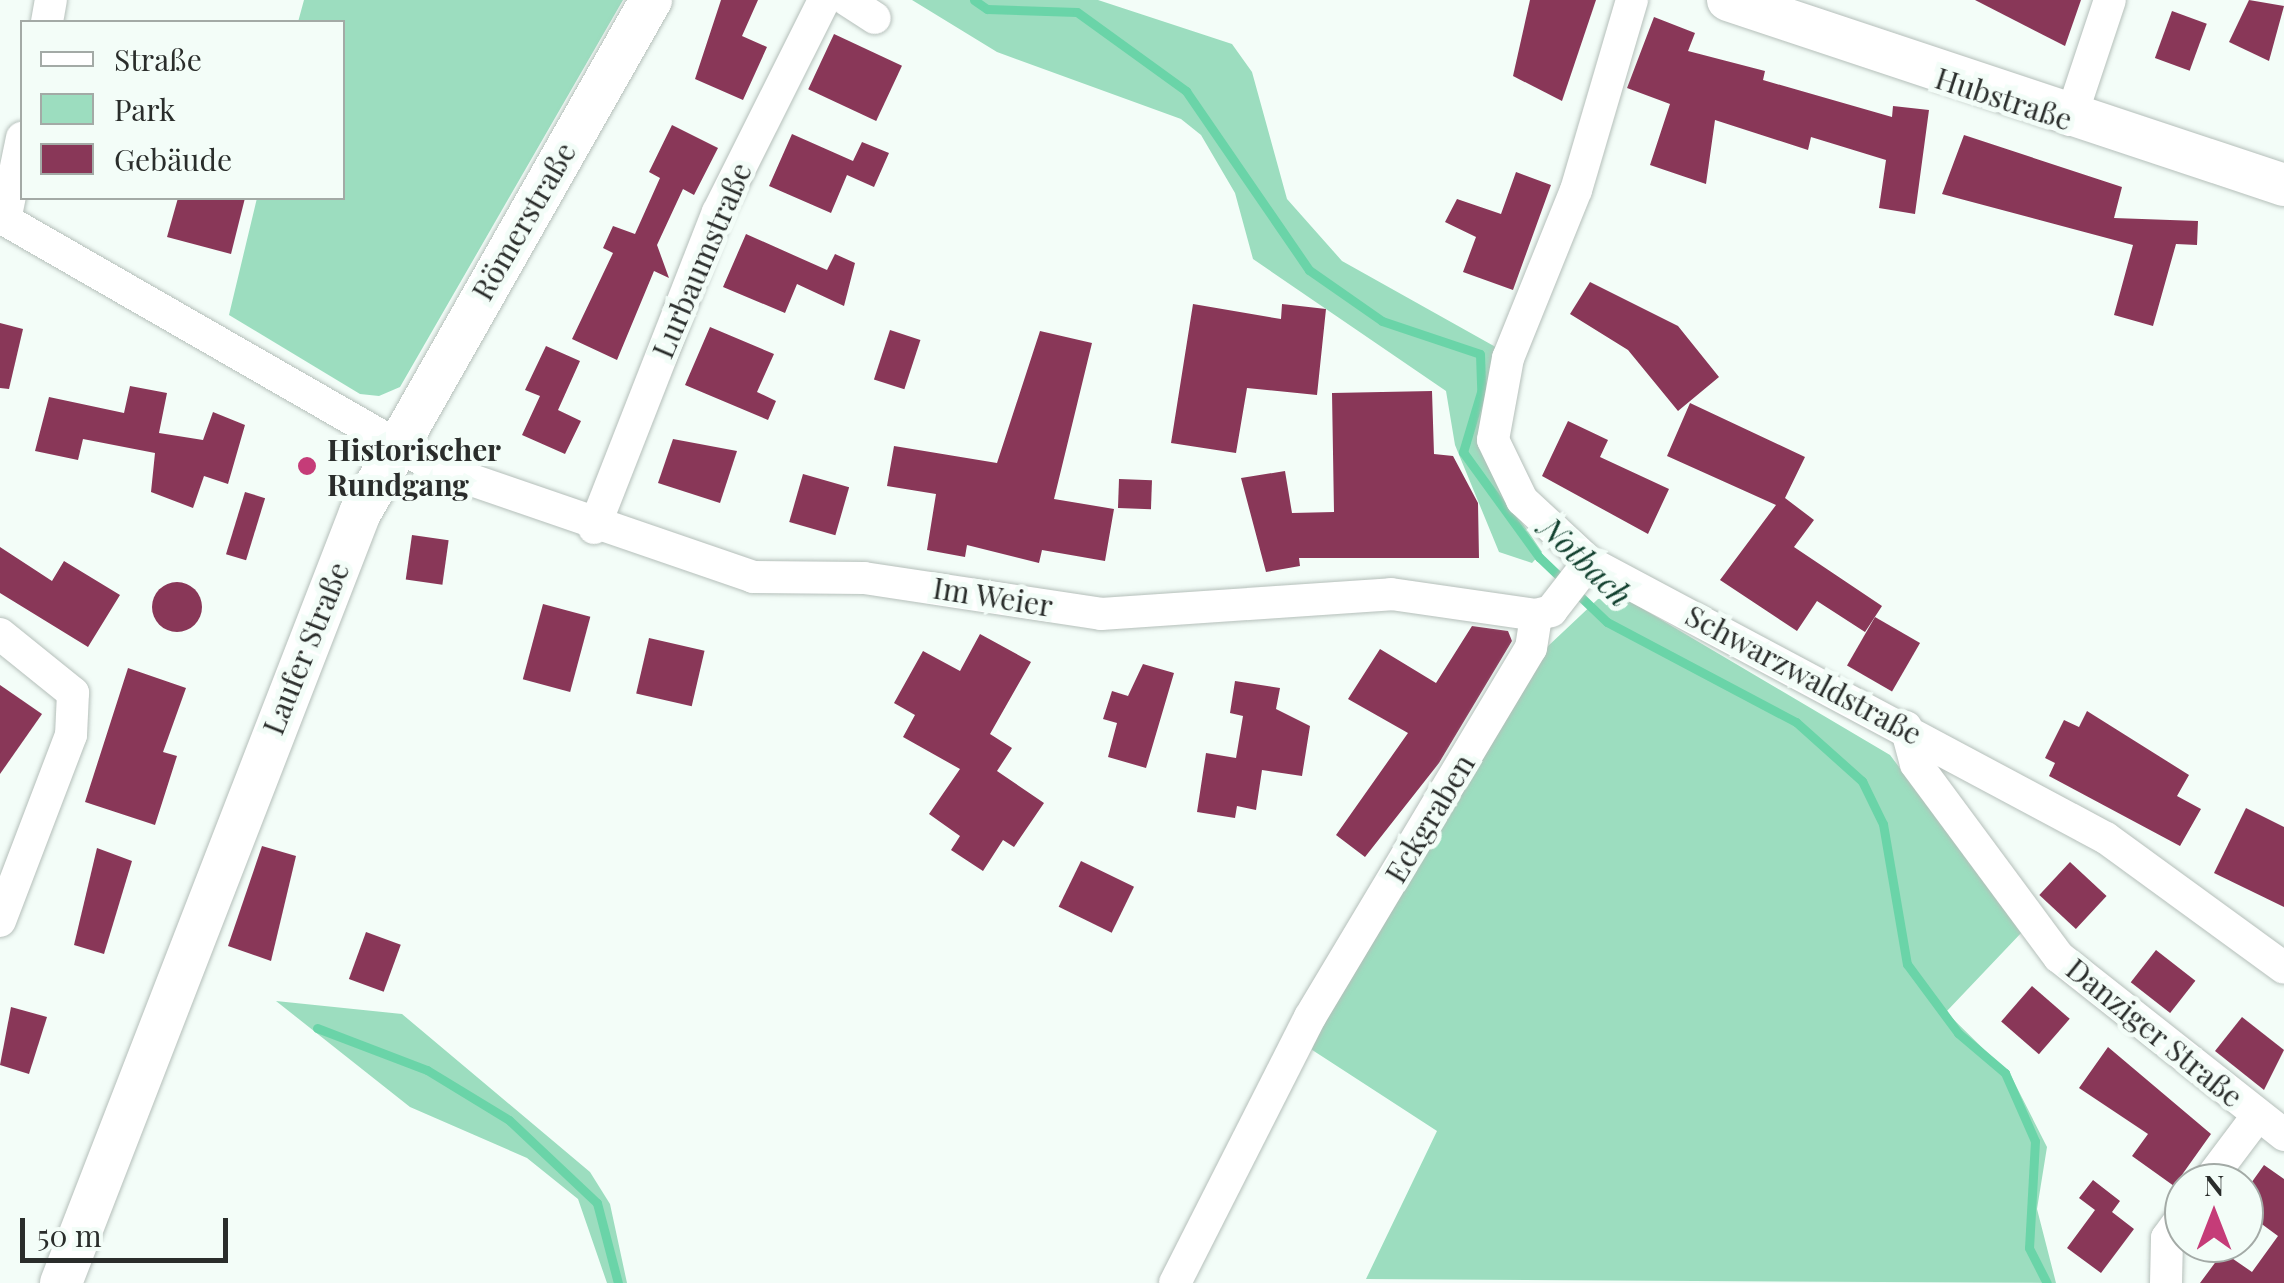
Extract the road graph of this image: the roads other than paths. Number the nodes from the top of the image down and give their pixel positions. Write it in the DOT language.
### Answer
graph roads {
  1 [pos="651,0"];
  2 [pos="824,0"];
  3 [pos="847,0"];
  4 [pos="1632,0"];
  5 [pos="1728,0"];
  6 [pos="2110,0"];
  7 [pos="875,18"];
  8 [pos="2070,120"];
  9 [pos="20,146"];
  10 [pos="2284,185"];
  11 [pos="2,218"];
  12 [pos="396,442"];
  13 [pos="594,528"];
  14 [pos="1583,570"];
  15 [pos="1544,613"];
  16 [pos="0,634"];
  17 [pos="1906,727"];
  18 [pos="2015,787"];
  19 [pos="1961,826"];
  20 [pos="0,921"];
  21 [pos="2284,968"];
  22 [pos="2258,1114"];
  23 [pos="2284,1134"];
  24 [pos="2222,1163"];
  25 [pos="60,1283"];
  26 [pos="1175,1283"];
  1 -- 12 [label="main road, Römerstraße"];
  2 -- 13 [label="street, Lurbaumstraße"];
  3 -- 7 [label="street"];
  4 -- 14 [label="street, Schwarzwaldstraße"];
  5 -- 8 [label="main road, Hubstraße"];
  6 -- 8 [label="street"];
  8 -- 10 [label="main road, Hubstraße"];
  9 -- 11 [label="street"];
  11 -- 12 [label="street"];
  12 -- 13 [label="street, Im Weier"];
  12 -- 25 [label="main road, Laufer Straße"];
  13 -- 15 [label="street, Im Weier"];
  14 -- 15 [label="street"];
  14 -- 17 [label="street, Schwarzwaldstraße"];
  15 -- 26 [label="street, Eckgraben"];
  16 -- 20 [label="street"];
  17 -- 18 [label="street, Schwarzwaldstraße"];
  17 -- 19 [label="street, Danziger Straße"];
  18 -- 19 [label="street"];
  18 -- 21 [label="street, Schwarzwaldstraße"];
  19 -- 22 [label="street, Danziger Straße"];
  22 -- 23 [label="street, Danziger Straße"];
  22 -- 24 [label="street"];
}
